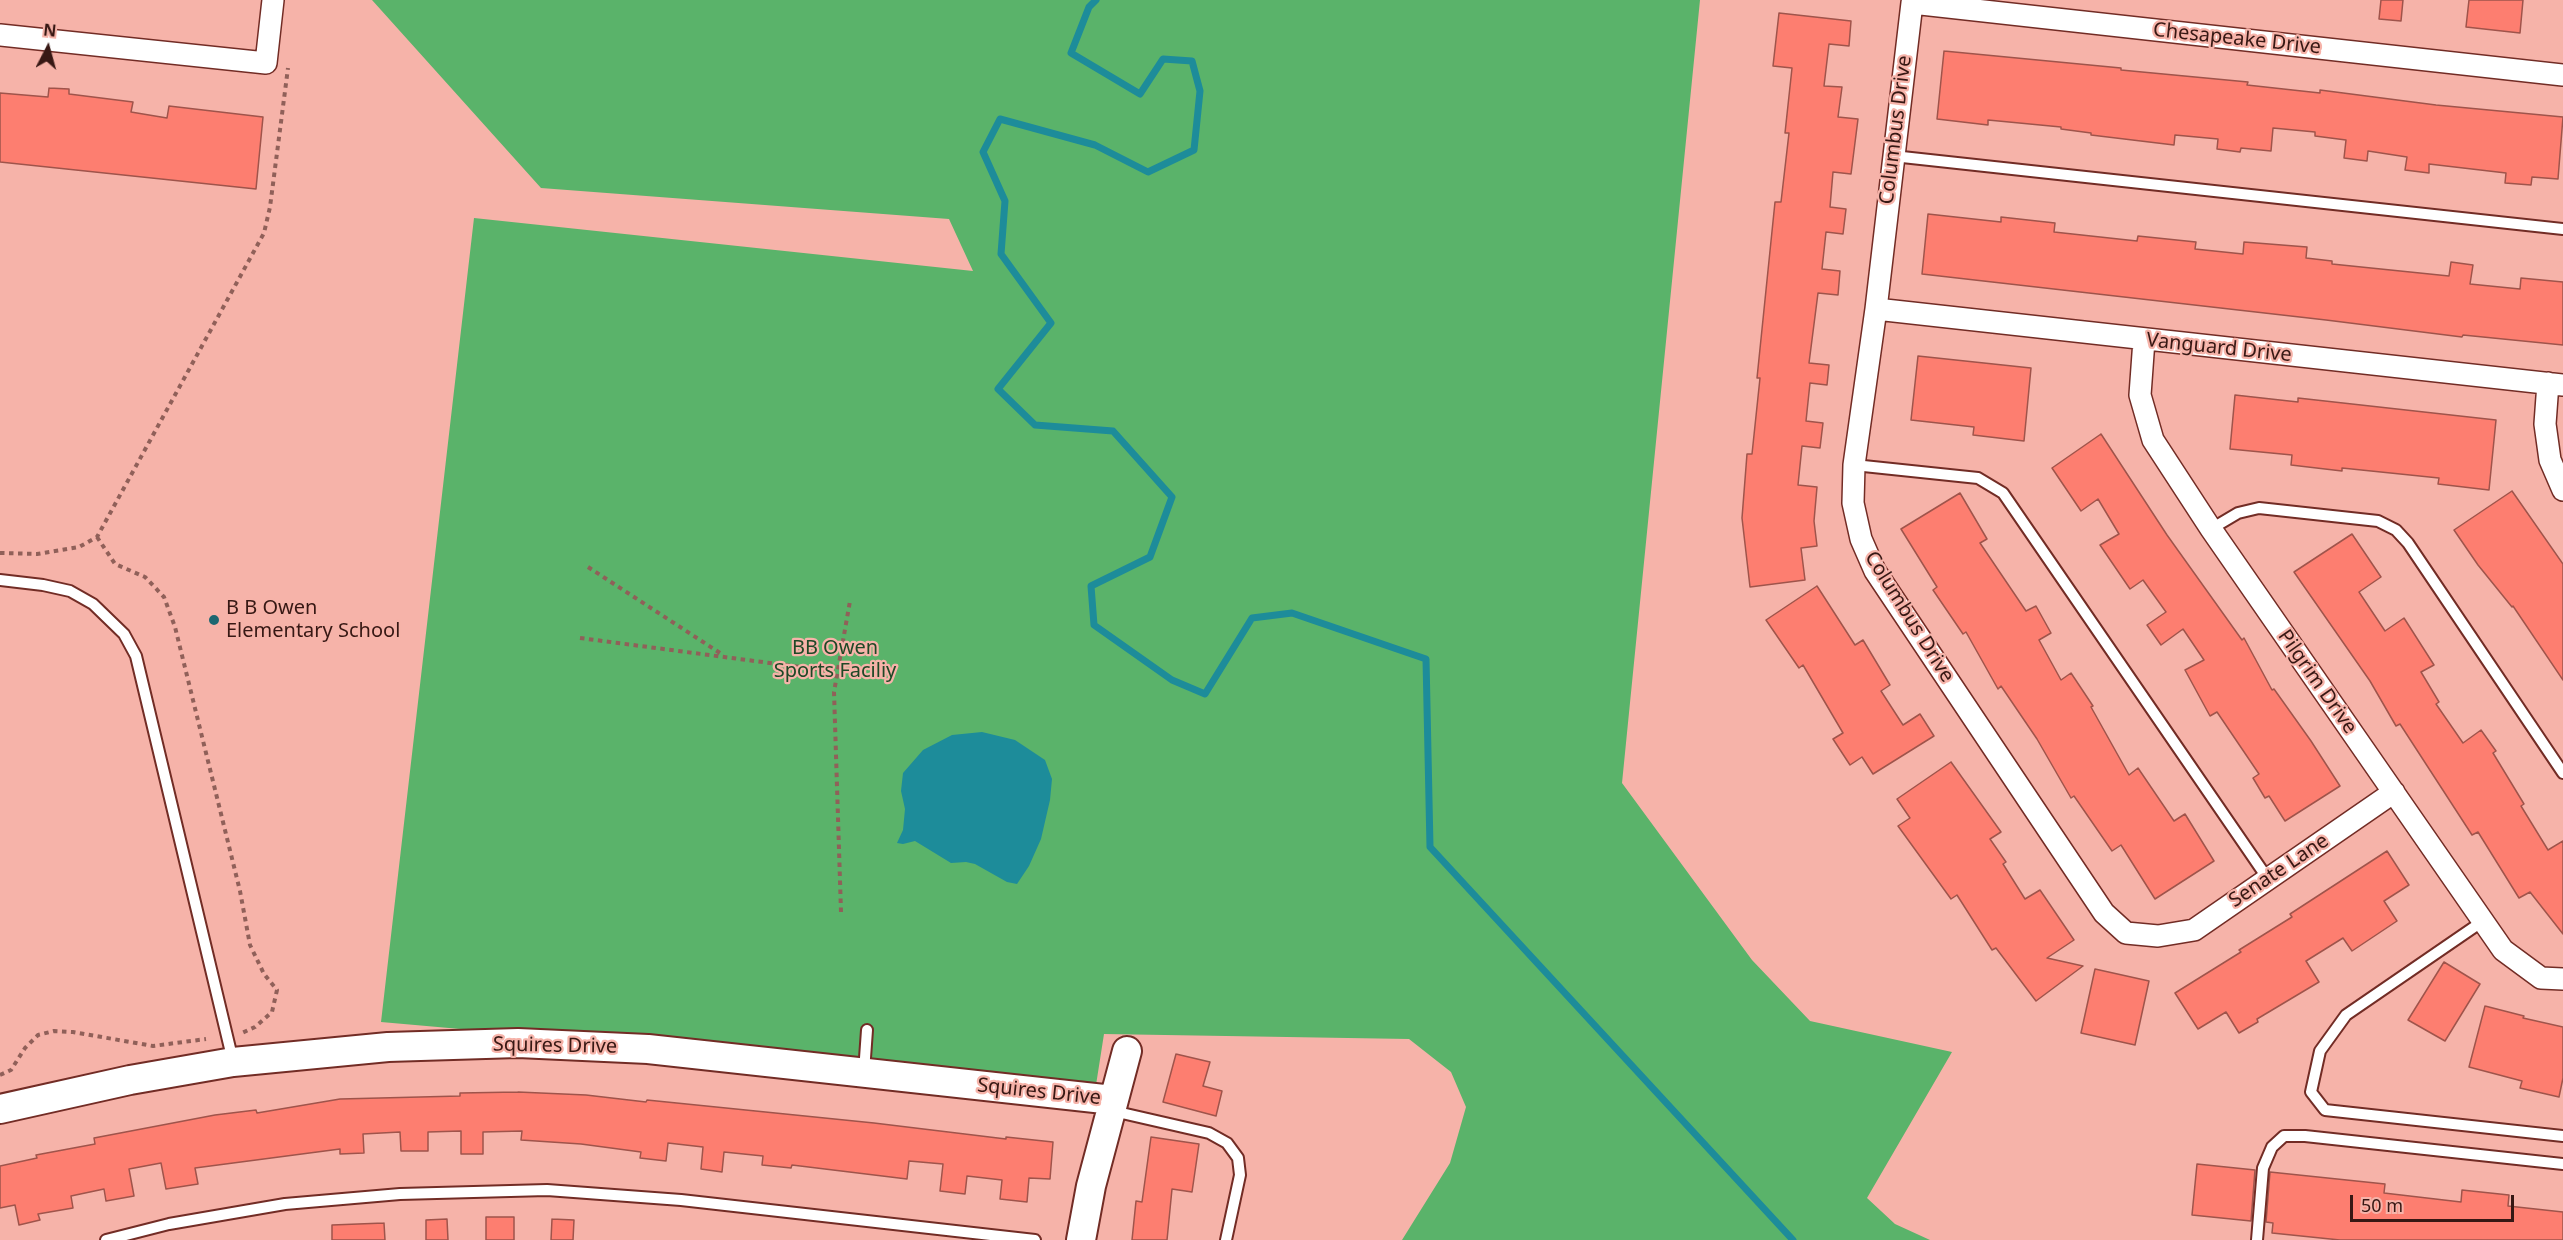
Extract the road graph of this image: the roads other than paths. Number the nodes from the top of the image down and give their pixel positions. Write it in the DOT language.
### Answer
graph roads {
  1 [pos="273,0"];
  2 [pos="1912,3"];
  3 [pos="0,34"];
  4 [pos="2563,75"];
  5 [pos="1893,156"];
  6 [pos="2563,229"];
  7 [pos="1876,309"];
  8 [pos="2144,340"];
  9 [pos="2556,384"];
  10 [pos="1854,465"];
  11 [pos="2563,490"];
  12 [pos="2211,529"];
  13 [pos="0,580"];
  14 [pos="2563,773"];
  15 [pos="2394,792"];
  16 [pos="2268,879"];
  17 [pos="2483,921"];
  18 [pos="2158,936"];
  19 [pos="2563,979"];
  20 [pos="867,1030"];
  21 [pos="231,1050"];
  22 [pos="1127,1051"];
  23 [pos="864,1072"];
  24 [pos="1112,1105"];
  25 [pos="0,1109"];
  26 [pos="2563,1137"];
  27 [pos="2563,1164"];
  28 [pos="106,1240"];
  29 [pos="1035,1240"];
  30 [pos="1081,1240"];
  31 [pos="1226,1240"];
  32 [pos="2257,1240"];
  1 -- 3 [label="street"];
  2 -- 4 [label="street, Chesapeake Drive"];
  2 -- 5 [label="street, Columbus Drive"];
  5 -- 6 [label="lane"];
  5 -- 7 [label="street, Columbus Drive"];
  7 -- 8 [label="street, Vanguard Drive"];
  7 -- 10 [label="street, Columbus Drive"];
  8 -- 9 [label="street, Vanguard Drive"];
  8 -- 12 [label="street, Pilgrim Drive"];
  9 -- 11 [label="street"];
  10 -- 16 [label="lane"];
  10 -- 18 [label="street, Columbus Drive"];
  12 -- 14 [label="lane"];
  12 -- 15 [label="street, Pilgrim Drive"];
  13 -- 21 [label="lane"];
  15 -- 16 [label="street, Senate Lane"];
  15 -- 17 [label="street, Pilgrim Drive"];
  16 -- 18 [label="street, Senate Lane"];
  17 -- 19 [label="street, Pilgrim Drive"];
  17 -- 26 [label="lane"];
  20 -- 23 [label="lane"];
  21 -- 23 [label="street, Squires Drive"];
  21 -- 25 [label="street, Squires Drive"];
  22 -- 24 [label="street"];
  23 -- 24 [label="street, Squires Drive"];
  24 -- 30 [label="street"];
  24 -- 31 [label="lane"];
  27 -- 32 [label="lane"];
  28 -- 29 [label="lane"];
}
